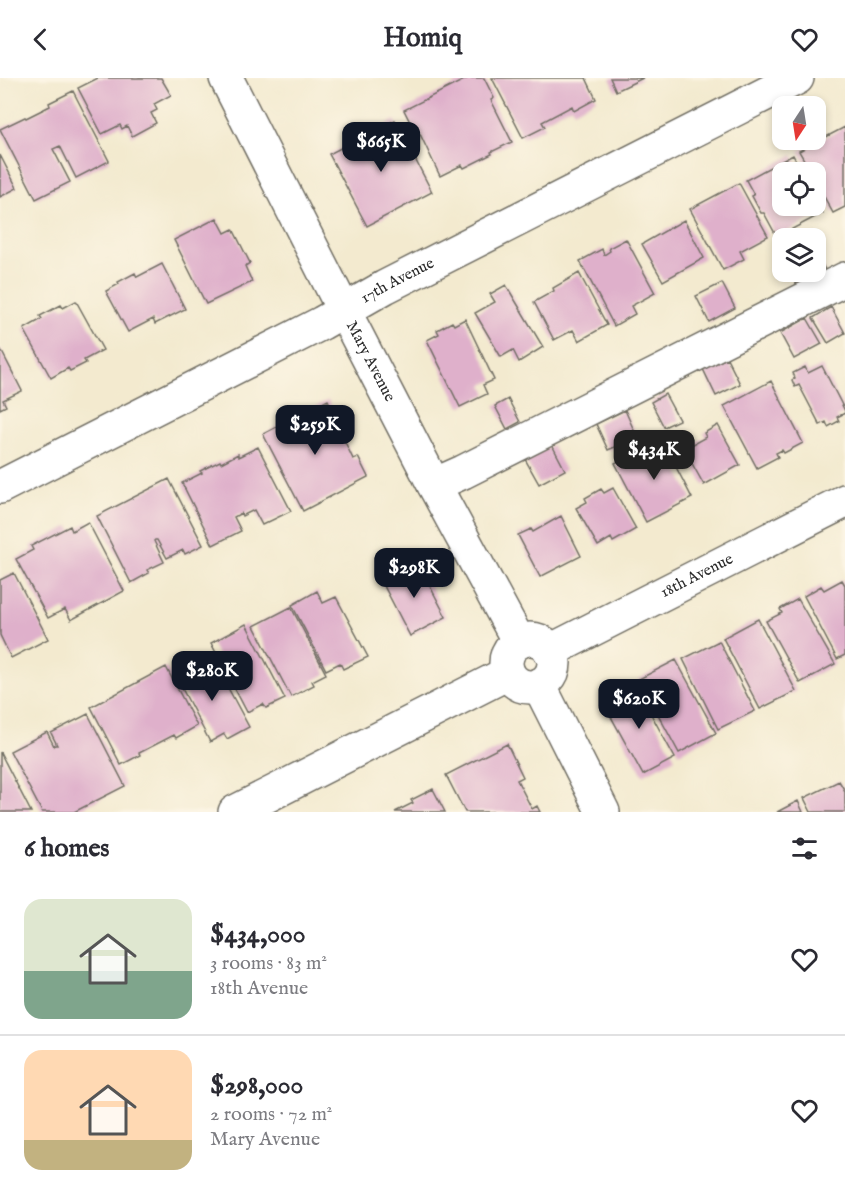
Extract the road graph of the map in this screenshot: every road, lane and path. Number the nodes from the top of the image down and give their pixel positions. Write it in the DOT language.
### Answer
graph roads {
  1 [pos="226,78"];
  2 [pos="797,78"];
  3 [pos="845,279"];
  4 [pos="344,311"];
  5 [pos="434,485"];
  6 [pos="0,488"];
  7 [pos="845,501"];
  8 [pos="519,642"];
  9 [pos="550,651"];
  10 [pos="508,674"];
  11 [pos="539,685"];
  12 [pos="235,812"];
  13 [pos="603,812"];
  1 -- 4 [label="street, Mary Avenue"];
  2 -- 4 [label="street, 17th Avenue"];
  3 -- 5 [label="street"];
  4 -- 5 [label="street, Mary Avenue"];
  4 -- 6 [label="street, 17th Avenue"];
  5 -- 8 [label="street, Mary Avenue"];
  7 -- 9 [label="street, 18th Avenue"];
  8 -- 9 [label="street"];
  8 -- 10 [label="street"];
  9 -- 11 [label="street"];
  10 -- 11 [label="street"];
  10 -- 12 [label="street"];
  11 -- 13 [label="street"];
}
